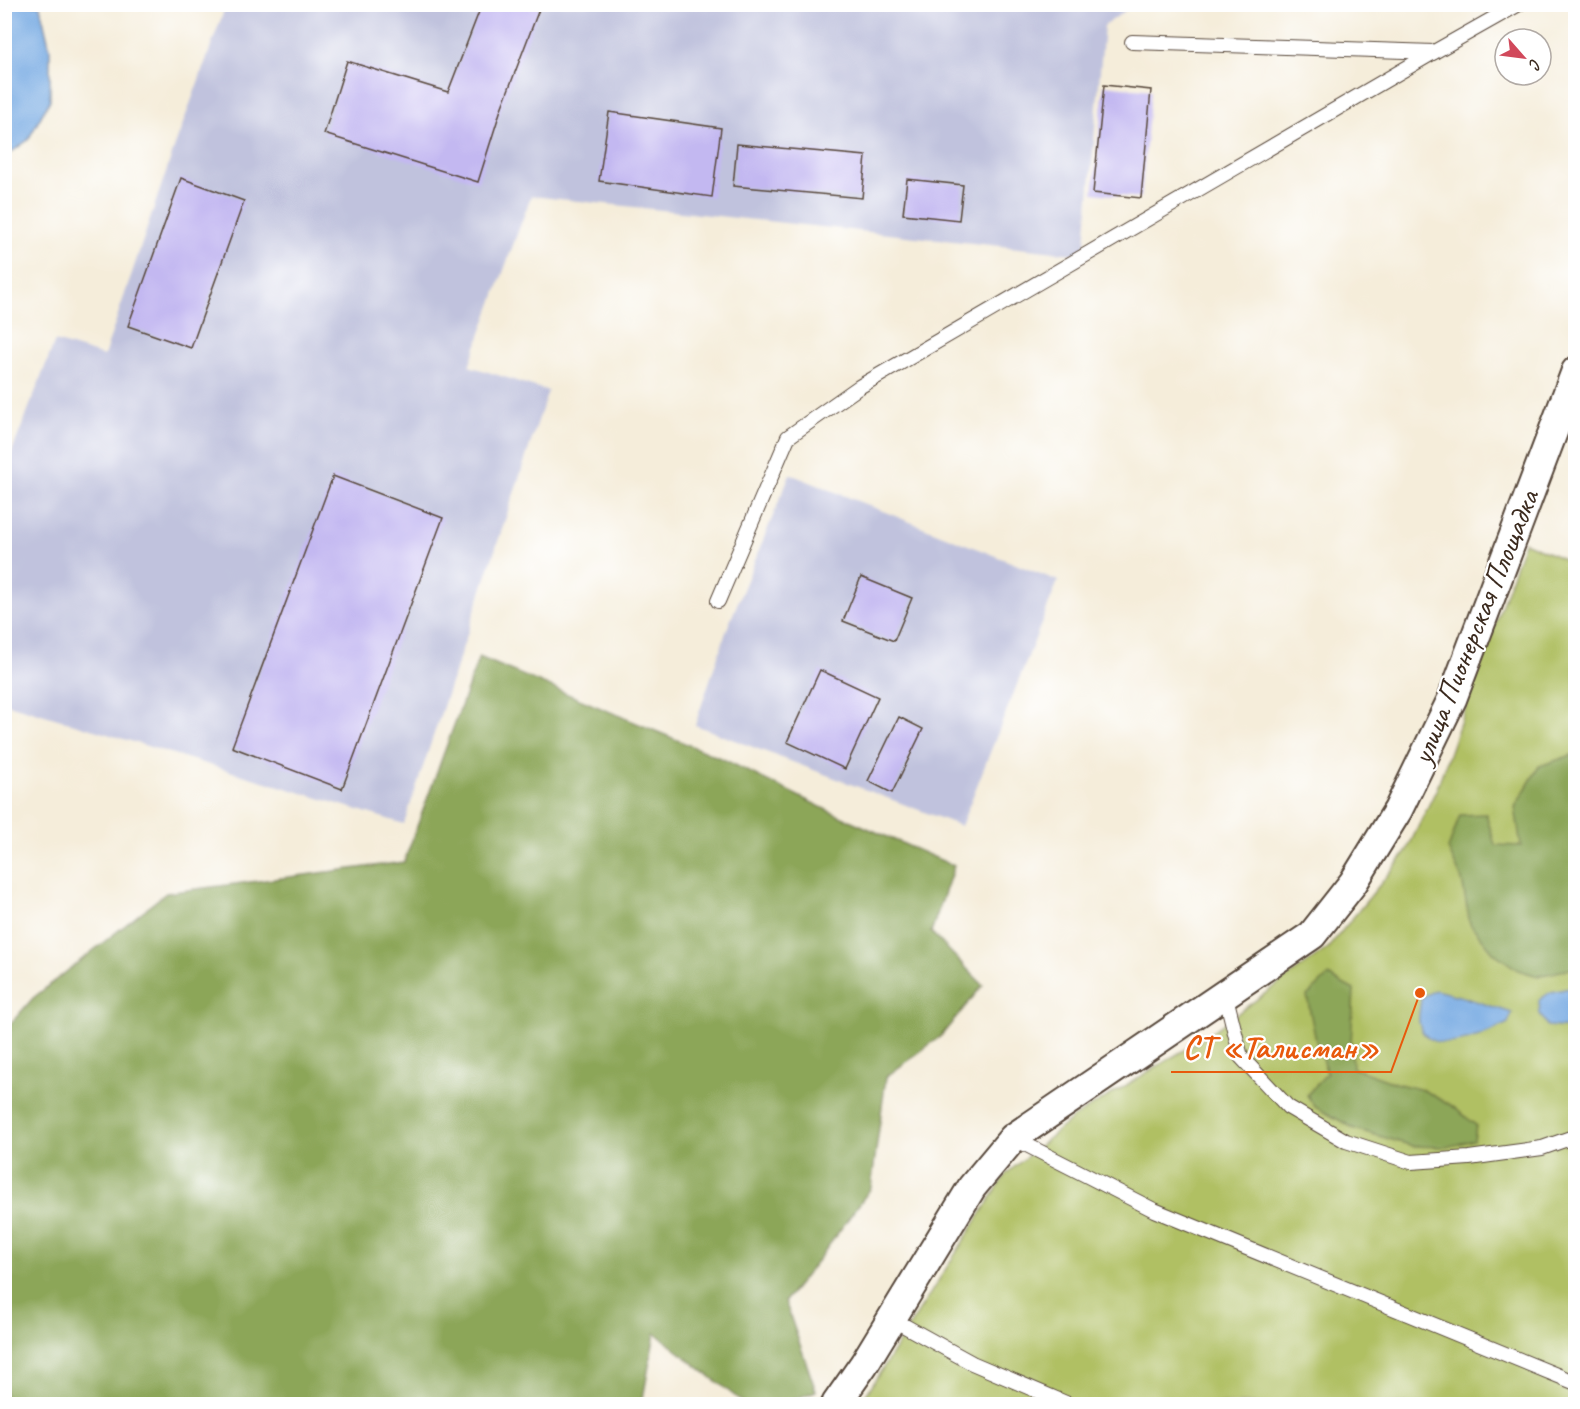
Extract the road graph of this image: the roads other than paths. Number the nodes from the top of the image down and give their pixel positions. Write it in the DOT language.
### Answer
graph roads {
  1 [pos="1519,4"];
  2 [pos="1132,42"];
  3 [pos="1434,52"];
  4 [pos="1575,370"];
  5 [pos="718,600"];
  6 [pos="1225,993"];
  7 [pos="1575,1136"];
  8 [pos="1013,1138"];
  9 [pos="892,1319"];
  10 [pos="1575,1383"];
  11 [pos="836,1404"];
  12 [pos="1068,1404"];
  1 -- 3 [label="lane"];
  2 -- 3 [label="lane"];
  3 -- 5 [label="lane"];
  4 -- 6 [label="street, улица Пионерская Площадка"];
  6 -- 7 [label="lane"];
  6 -- 8 [label="street, улица Пионерская Площадка"];
  8 -- 9 [label="street, улица Пионерская Площадка"];
  8 -- 10 [label="lane"];
  9 -- 11 [label="street, улица Пионерская Площадка"];
  9 -- 12 [label="lane"];
}
